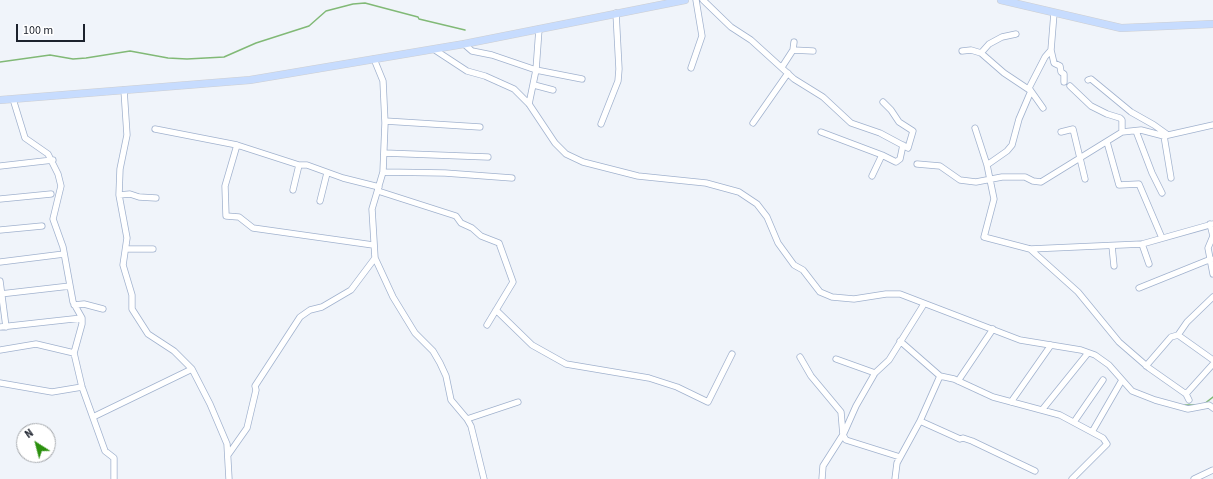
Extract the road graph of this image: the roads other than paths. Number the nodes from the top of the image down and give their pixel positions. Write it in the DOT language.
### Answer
graph roads {
  1 [pos="685,0"];
  2 [pos="696,0"];
  3 [pos="703,0"];
  4 [pos="1001,0"];
  5 [pos="616,13"];
  6 [pos="1054,13"];
  7 [pos="1213,24"];
  8 [pos="539,30"];
  9 [pos="1016,34"];
  10 [pos="794,42"];
  11 [pos="464,44"];
  12 [pos="434,50"];
  13 [pos="793,50"];
  14 [pos="1051,50"];
  15 [pos="813,51"];
  16 [pos="962,51"];
  17 [pos="981,53"];
  18 [pos="374,59"];
  19 [pos="782,67"];
  20 [pos="691,68"];
  21 [pos="536,70"];
  22 [pos="788,73"];
  23 [pos="582,79"];
  24 [pos="1088,80"];
  25 [pos="1064,82"];
  26 [pos="534,85"];
  27 [pos="1070,86"];
  28 [pos="124,90"];
  29 [pos="553,90"];
  30 [pos="1031,91"];
  31 [pos="13,99"];
  32 [pos="0,100"];
  33 [pos="883,102"];
  34 [pos="529,104"];
  35 [pos="1043,108"];
  36 [pos="385,121"];
  37 [pos="753,123"];
  38 [pos="601,124"];
  39 [pos="1213,125"];
  40 [pos="480,127"];
  41 [pos="975,128"];
  42 [pos="155,129"];
  43 [pos="1136,131"];
  44 [pos="821,132"];
  45 [pos="1061,132"];
  46 [pos="1122,132"];
  47 [pos="1166,136"];
  48 [pos="1107,142"];
  49 [pos="903,145"];
  50 [pos="237,146"];
  51 [pos="384,153"];
  52 [pos="882,155"];
  53 [pos="488,157"];
  54 [pos="1080,159"];
  55 [pos="53,160"];
  56 [pos="917,164"];
  57 [pos="299,165"];
  58 [pos="987,165"];
  59 [pos="0,166"];
  60 [pos="383,172"];
  61 [pos="327,173"];
  62 [pos="872,176"];
  63 [pos="512,178"];
  64 [pos="1171,178"];
  65 [pos="991,179"];
  66 [pos="1085,179"];
  67 [pos="379,189"];
  68 [pos="293,190"];
  69 [pos="1162,193"];
  70 [pos="51,194"];
  71 [pos="119,194"];
  72 [pos="156,198"];
  73 [pos="0,199"];
  74 [pos="320,201"];
  75 [pos="1212,224"];
  76 [pos="42,226"];
  77 [pos="0,230"];
  78 [pos="1162,238"];
  79 [pos="1142,244"];
  80 [pos="373,246"];
  81 [pos="1112,246"];
  82 [pos="126,248"];
  83 [pos="153,249"];
  84 [pos="1030,249"];
  85 [pos="64,254"];
  86 [pos="375,258"];
  87 [pos="1211,259"];
  88 [pos="0,262"];
  89 [pos="1149,264"];
  90 [pos="1114,266"];
  91 [pos="1213,274"];
  92 [pos="0,281"];
  93 [pos="70,286"];
  94 [pos="1139,288"];
  95 [pos="1,294"];
  96 [pos="1213,297"];
  97 [pos="924,304"];
  98 [pos="74,305"];
  99 [pos="103,309"];
  100 [pos="496,310"];
  101 [pos="82,318"];
  102 [pos="487,325"];
  103 [pos="3,327"];
  104 [pos="993,329"];
  105 [pos="1178,335"];
  106 [pos="900,341"];
  107 [pos="1051,345"];
  108 [pos="0,350"];
  109 [pos="74,352"];
  110 [pos="1088,352"];
  111 [pos="732,354"];
  112 [pos="800,357"];
  113 [pos="836,359"];
  114 [pos="1213,360"];
  115 [pos="1213,364"];
  116 [pos="1146,366"];
  117 [pos="192,369"];
  118 [pos="875,373"];
  119 [pos="940,376"];
  120 [pos="1103,380"];
  121 [pos="1122,380"];
  122 [pos="958,381"];
  123 [pos="0,383"];
  124 [pos="82,387"];
  125 [pos="518,402"];
  126 [pos="1011,402"];
  127 [pos="1212,405"];
  128 [pos="1042,410"];
  129 [pos="93,417"];
  130 [pos="467,418"];
  131 [pos="920,421"];
  132 [pos="1074,422"];
  133 [pos="1092,432"];
  134 [pos="842,435"];
  135 [pos="228,455"];
  136 [pos="900,457"];
  137 [pos="1035,470"];
  138 [pos="1213,470"];
  139 [pos="114,479"];
  140 [pos="229,479"];
  141 [pos="484,479"];
  142 [pos="822,479"];
  143 [pos="895,479"];
  144 [pos="1072,479"];
  145 [pos="1194,479"];
  1 -- 5 [label="main road"];
  2 -- 20 [label="street"];
  3 -- 19 [label="street"];
  4 -- 6 [label="main road"];
  5 -- 8 [label="main road"];
  5 -- 38 [label="street"];
  6 -- 7 [label="main road"];
  6 -- 14 [label="street"];
  8 -- 11 [label="main road"];
  8 -- 21 [label="street"];
  9 -- 17 [label="street"];
  10 -- 13 [label="street"];
  11 -- 12 [label="main road"];
  11 -- 21 [label="street"];
  12 -- 18 [label="main road"];
  12 -- 34 [label="street"];
  13 -- 15 [label="street"];
  13 -- 19 [label="street"];
  14 -- 25 [label="street"];
  14 -- 30 [label="street"];
  16 -- 17 [label="street"];
  17 -- 30 [label="street"];
  18 -- 28 [label="main road"];
  18 -- 36 [label="street"];
  19 -- 22 [label="street"];
  21 -- 23 [label="street"];
  21 -- 26 [label="street"];
  22 -- 37 [label="street"];
  22 -- 49 [label="street"];
  24 -- 47 [label="street"];
  26 -- 29 [label="street"];
  26 -- 34 [label="street"];
  27 -- 46 [label="street"];
  28 -- 31 [label="main road"];
  28 -- 71 [label="street"];
  30 -- 35 [label="street"];
  30 -- 58 [label="street"];
  31 -- 32 [label="main road"];
  31 -- 55 [label="street"];
  33 -- 49 [label="street"];
  34 -- 97 [label="street"];
  36 -- 40 [label="street"];
  36 -- 51 [label="street"];
  39 -- 47 [label="street"];
  41 -- 58 [label="street"];
  42 -- 50 [label="street"];
  43 -- 46 [label="street"];
  43 -- 47 [label="street"];
  43 -- 69 [label="street"];
  44 -- 52 [label="street"];
  45 -- 54 [label="street"];
  46 -- 48 [label="street"];
  47 -- 64 [label="street"];
  48 -- 54 [label="street"];
  48 -- 78 [label="street"];
  49 -- 52 [label="street"];
  50 -- 57 [label="street"];
  50 -- 80 [label="street"];
  51 -- 53 [label="street"];
  51 -- 60 [label="street"];
  52 -- 62 [label="street"];
  54 -- 65 [label="street"];
  54 -- 66 [label="street"];
  55 -- 59 [label="street"];
  55 -- 85 [label="street"];
  56 -- 65 [label="street"];
  57 -- 61 [label="street"];
  57 -- 68 [label="street"];
  58 -- 65 [label="street"];
  60 -- 63 [label="street"];
  60 -- 67 [label="street"];
  61 -- 67 [label="street"];
  61 -- 74 [label="street"];
  65 -- 84 [label="street"];
  67 -- 80 [label="street"];
  67 -- 100 [label="street"];
  70 -- 73 [label="street"];
  71 -- 72 [label="street"];
  71 -- 82 [label="street"];
  75 -- 78 [label="street"];
  75 -- 87 [label="street"];
  76 -- 77 [label="street"];
  78 -- 79 [label="street"];
  79 -- 81 [label="street"];
  79 -- 89 [label="street"];
  80 -- 86 [label="street"];
  81 -- 84 [label="street"];
  81 -- 90 [label="street"];
  82 -- 83 [label="street"];
  82 -- 117 [label="street"];
  84 -- 116 [label="street"];
  85 -- 88 [label="street"];
  85 -- 93 [label="street"];
  86 -- 130 [label="street"];
  86 -- 135 [label="street"];
  87 -- 91 [label="street"];
  87 -- 94 [label="street"];
  92 -- 95 [label="street"];
  93 -- 95 [label="street"];
  93 -- 98 [label="street"];
  95 -- 103 [label="street"];
  96 -- 105 [label="street"];
  97 -- 104 [label="street"];
  97 -- 106 [label="street"];
  98 -- 99 [label="street"];
  98 -- 101 [label="street"];
  100 -- 102 [label="street"];
  100 -- 111 [label="street"];
  101 -- 103 [label="street"];
  101 -- 109 [label="street"];
  104 -- 107 [label="street"];
  104 -- 122 [label="street"];
  105 -- 114 [label="street"];
  105 -- 116 [label="street"];
  106 -- 118 [label="street"];
  106 -- 119 [label="street"];
  107 -- 110 [label="street"];
  107 -- 126 [label="street"];
  108 -- 109 [label="street"];
  109 -- 124 [label="street"];
  110 -- 121 [label="street"];
  110 -- 128 [label="street"];
  112 -- 134 [label="street"];
  113 -- 118 [label="street"];
  115 -- 116 [label="street"];
  117 -- 129 [label="street"];
  117 -- 135 [label="street"];
  118 -- 134 [label="street"];
  119 -- 122 [label="street"];
  119 -- 131 [label="street"];
  120 -- 132 [label="street"];
  121 -- 127 [label="street"];
  121 -- 133 [label="street"];
  122 -- 126 [label="street"];
  123 -- 124 [label="street"];
  124 -- 129 [label="street"];
  125 -- 130 [label="street"];
  126 -- 128 [label="street"];
  128 -- 132 [label="street"];
  129 -- 139 [label="street"];
  130 -- 141 [label="street"];
  131 -- 136 [label="street"];
  131 -- 137 [label="street"];
  132 -- 133 [label="street"];
  133 -- 144 [label="street"];
  134 -- 136 [label="street"];
  134 -- 142 [label="street"];
  135 -- 140 [label="street"];
  136 -- 143 [label="street"];
  138 -- 145 [label="street"];
}
